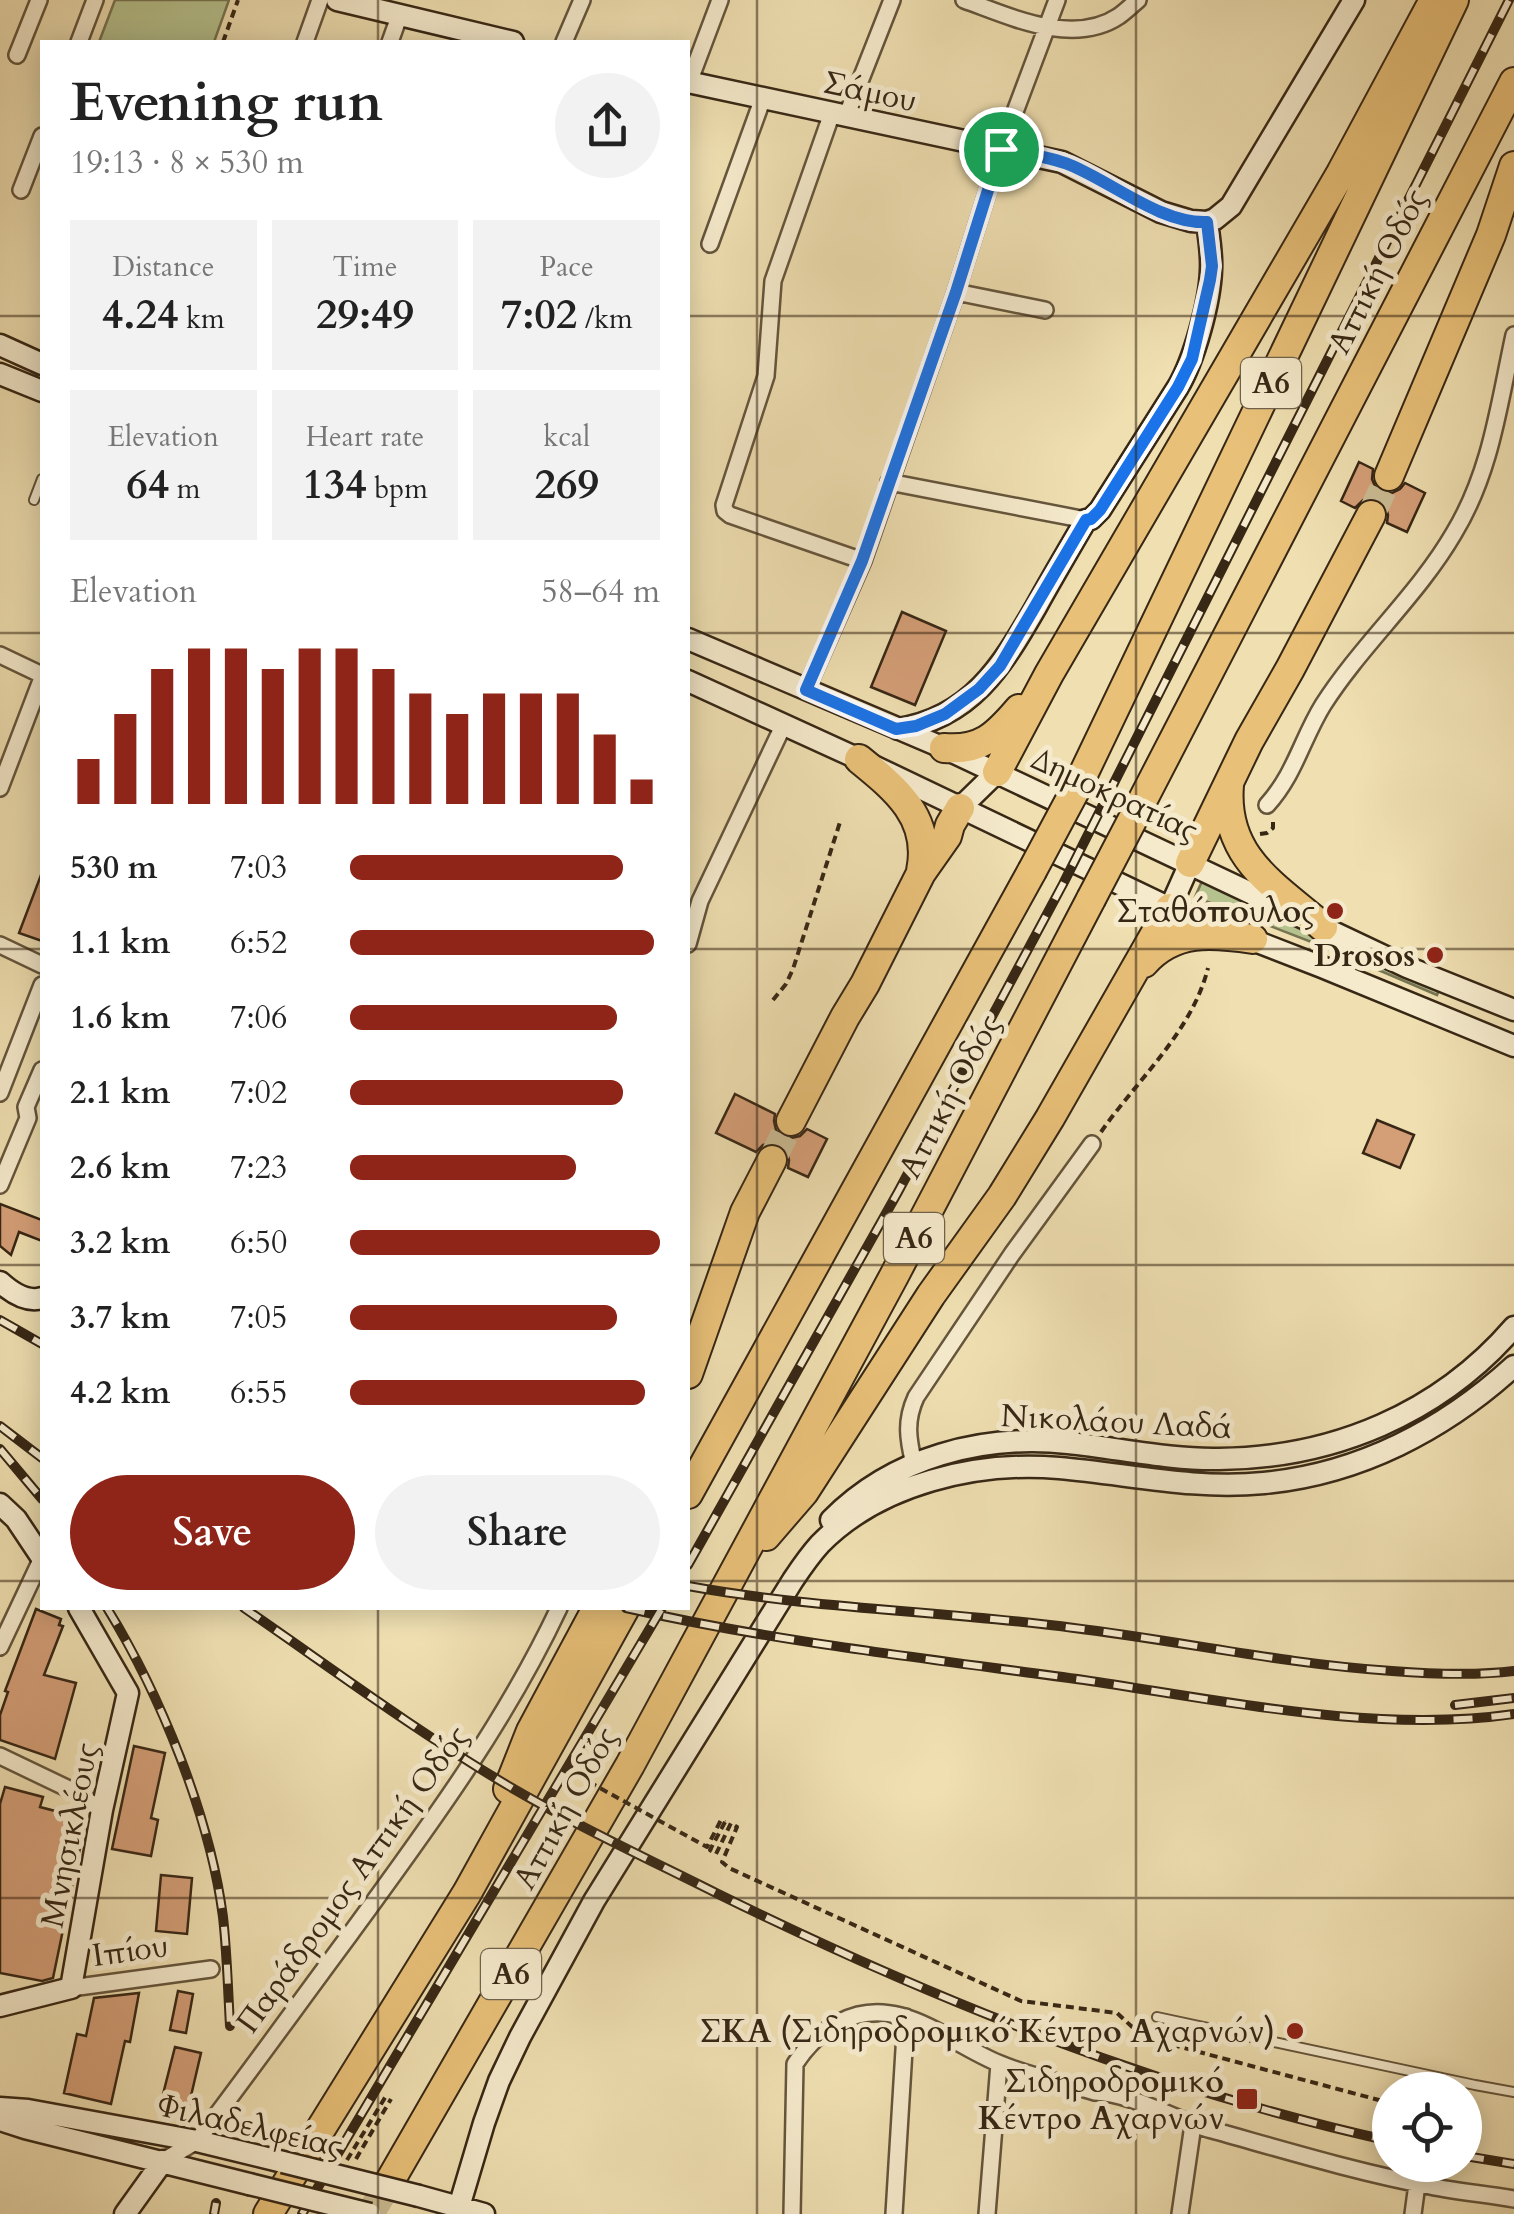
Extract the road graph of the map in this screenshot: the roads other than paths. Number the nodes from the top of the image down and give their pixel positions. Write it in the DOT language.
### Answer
graph roads {
  1 [pos="39,0"];
  2 [pos="95,0"];
  3 [pos="320,0"];
  4 [pos="337,0"];
  5 [pos="582,0"];
  6 [pos="720,0"];
  7 [pos="892,0"];
  8 [pos="964,0"];
  9 [pos="1056,0"];
  10 [pos="1138,0"];
  11 [pos="1354,0"];
  12 [pos="1434,0"];
  13 [pos="1454,0"];
  14 [pos="400,14"];
  15 [pos="1044,28"];
  16 [pos="80,40"];
  17 [pos="306,40"];
  18 [pos="391,40"];
  19 [pos="505,40"];
  20 [pos="565,40"];
  21 [pos="17,55"];
  22 [pos="690,78"];
  23 [pos="1514,82"];
  24 [pos="690,83"];
  25 [pos="764,98"];
  26 [pos="839,115"];
  27 [pos="40,141"];
  28 [pos="1001,149"];
  29 [pos="1514,166"];
  30 [pos="22,190"];
  31 [pos="1207,222"];
  32 [pos="710,244"];
  33 [pos="956,292"];
  34 [pos="1045,310"];
  35 [pos="1514,335"];
  36 [pos="0,345"];
  37 [pos="40,363"];
  38 [pos="0,374"];
  39 [pos="40,390"];
  40 [pos="1389,476"];
  41 [pos="889,482"];
  42 [pos="40,484"];
  43 [pos="34,500"];
  44 [pos="1371,515"];
  45 [pos="1086,520"];
  46 [pos="862,561"];
  47 [pos="690,640"];
  48 [pos="0,655"];
  49 [pos="1050,674"];
  50 [pos="40,675"];
  51 [pos="40,681"];
  52 [pos="690,682"];
  53 [pos="806,690"];
  54 [pos="784,724"];
  55 [pos="896,729"];
  56 [pos="944,748"];
  57 [pos="859,759"];
  58 [pos="996,772"];
  59 [pos="1230,778"];
  60 [pos="0,788"];
  61 [pos="1267,805"];
  62 [pos="960,808"];
  63 [pos="1190,863"];
  64 [pos="920,873"];
  65 [pos="1170,908"];
  66 [pos="1323,926"];
  67 [pos="690,937"];
  68 [pos="1253,939"];
  69 [pos="0,945"];
  70 [pos="40,964"];
  71 [pos="1129,979"];
  72 [pos="40,990"];
  73 [pos="1514,1010"];
  74 [pos="1514,1046"];
  75 [pos="40,1075"];
  76 [pos="0,1093"];
  77 [pos="791,1122"];
  78 [pos="1092,1144"];
  79 [pos="772,1160"];
  80 [pos="0,1185"];
  81 [pos="0,1282"];
  82 [pos="40,1299"];
  83 [pos="1514,1327"];
  84 [pos="1514,1366"];
  85 [pos="690,1368"];
  86 [pos="914,1464"];
  87 [pos="690,1490"];
  88 [pos="0,1504"];
  89 [pos="40,1555"];
  90 [pos="40,1562"];
  91 [pos="732,1575"];
  92 [pos="792,1580"];
  93 [pos="80,1610"];
  94 [pos="558,1610"];
  95 [pos="596,1610"];
  96 [pos="624,1610"];
  97 [pos="0,1647"];
  98 [pos="0,1756"];
  99 [pos="102,1810"];
  100 [pos="467,1892"];
  101 [pos="211,1969"];
  102 [pos="72,1988"];
  103 [pos="0,2006"];
  104 [pos="1157,2017"];
  105 [pos="906,2018"];
  106 [pos="998,2064"];
  107 [pos="1514,2092"];
  108 [pos="0,2108"];
  109 [pos="0,2120"];
  110 [pos="1194,2125"];
  111 [pos="197,2141"];
  112 [pos="164,2162"];
  113 [pos="390,2181"];
  114 [pos="1417,2184"];
  115 [pos="1514,2199"];
  116 [pos="456,2210"];
  117 [pos="124,2214"];
  118 [pos="268,2214"];
  119 [pos="370,2214"];
  120 [pos="484,2214"];
  121 [pos="792,2214"];
  122 [pos="894,2214"];
  123 [pos="988,2214"];
  124 [pos="1180,2214"];
  125 [pos="1412,2214"];
  1 -- 21 [label="street"];
  2 -- 16 [label="street"];
  3 -- 17 [label="street"];
  4 -- 14 [label="street"];
  5 -- 20 [label="street"];
  6 -- 22 [label="street"];
  7 -- 26 [label="street"];
  8 -- 15 [label="street"];
  9 -- 15 [label="street"];
  10 -- 15 [label="street"];
  11 -- 31 [label="street"];
  12 -- 49 [label="highway"];
  13 -- 87 [label="highway, Αττική Οδός / Α6, bridge"];
  14 -- 18 [label="street"];
  14 -- 19 [label="street"];
  15 -- 28 [label="street"];
  23 -- 91 [label="highway, Αττική Οδός / Α6, bridge"];
  24 -- 25 [label="street, Σάμου"];
  25 -- 26 [label="street, Σάμου"];
  25 -- 32 [label="street"];
  26 -- 28 [label="street, Σάμου"];
  26 -- 46 [label="street"];
  27 -- 30 [label="street"];
  28 -- 31 [label="street, Σάμου"];
  28 -- 33 [label="street"];
  29 -- 40 [label="highway"];
  31 -- 45 [label="street"];
  33 -- 34 [label="street"];
  33 -- 41 [label="street"];
  35 -- 61 [label="street"];
  36 -- 37 [label="street"];
  38 -- 39 [label="street"];
  41 -- 45 [label="street"];
  41 -- 46 [label="street"];
  42 -- 43 [label="lane"];
  44 -- 59 [label="highway"];
  45 -- 55 [label="street"];
  46 -- 53 [label="street"];
  47 -- 53 [label="street, Δημοκρατίας"];
  48 -- 50 [label="street"];
  49 -- 56 [label="highway"];
  49 -- 58 [label="highway"];
  51 -- 60 [label="street"];
  52 -- 54 [label="street"];
  53 -- 55 [label="street, Δημοκρατίας"];
  54 -- 57 [label="street"];
  54 -- 67 [label="street"];
  55 -- 56 [label="street, Δημοκρατίας"];
  56 -- 58 [label="street, Δημοκρατίας"];
  57 -- 62 [label="street"];
  57 -- 64 [label="highway"];
  58 -- 62 [label="street"];
  58 -- 63 [label="street, Δημοκρατίας"];
  59 -- 63 [label="highway"];
  59 -- 66 [label="highway"];
  62 -- 64 [label="highway"];
  62 -- 65 [label="street"];
  63 -- 65 [label="street"];
  63 -- 66 [label="street, Δημοκρατίας"];
  64 -- 77 [label="highway"];
  65 -- 68 [label="street"];
  65 -- 71 [label="highway"];
  66 -- 73 [label="street, Δημοκρατίας"];
  68 -- 71 [label="highway"];
  68 -- 74 [label="street"];
  69 -- 70 [label="street"];
  71 -- 91 [label="highway"];
  72 -- 76 [label="street"];
  75 -- 80 [label="street"];
  78 -- 86 [label="street"];
  79 -- 85 [label="highway"];
  81 -- 82 [label="street"];
  83 -- 86 [label="street, Νικολάου Λαδά"];
  84 -- 92 [label="street, Νικολάου Λαδά"];
  86 -- 92 [label="street, Νικολάου Λαδά"];
  88 -- 89 [label="street"];
  90 -- 97 [label="street"];
  91 -- 113 [label="highway, Αττική Οδός / Α6"];
  92 -- 116 [label="street, Νικολάου Λαδά"];
  93 -- 99 [label="street, Μνησικλέους"];
  94 -- 111 [label="street, Παράδρομος Αττική Οδός"];
  95 -- 100 [label="highway"];
  96 -- 100 [label="highway, Αττική Οδός / Α6"];
  98 -- 99 [label="street"];
  99 -- 102 [label="street, Μνησικλέους"];
  100 -- 118 [label="highway, Αττική Οδός / Α6"];
  101 -- 102 [label="street, Ιπίου"];
  102 -- 103 [label="street, Ιπίου"];
  104 -- 107 [label="lane"];
  105 -- 106 [label="street"];
  105 -- 121 [label="street"];
  105 -- 122 [label="street"];
  106 -- 110 [label="street"];
  106 -- 123 [label="street"];
  108 -- 111 [label="street, Φιλαδελφείας"];
  109 -- 112 [label="street, Φιλαδελφείας"];
  110 -- 114 [label="street"];
  110 -- 124 [label="street"];
  111 -- 112 [label="street, Παράδρομος Αττική Οδός"];
  111 -- 116 [label="street, Φιλαδελφείας, bridge"];
  112 -- 117 [label="street"];
  112 -- 119 [label="street, Φιλαδελφείας, bridge"];
  114 -- 115 [label="street"];
  114 -- 125 [label="street"];
  116 -- 120 [label="street, Φιλαδελφείας"];
}
